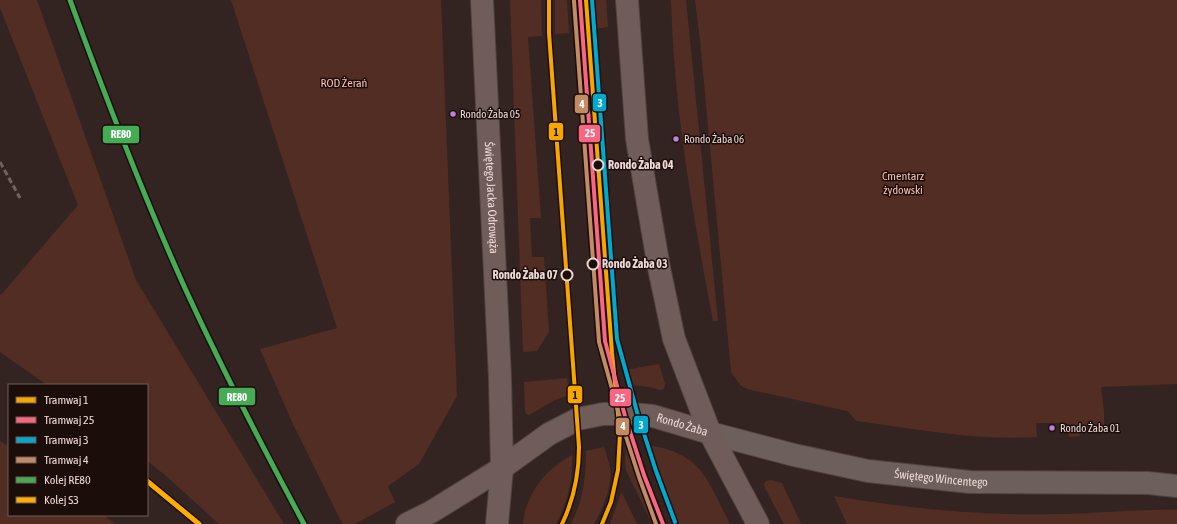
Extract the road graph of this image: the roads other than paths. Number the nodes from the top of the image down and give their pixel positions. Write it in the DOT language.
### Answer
graph roads {
  1 [pos="482,0"];
  2 [pos="626,0"];
  3 [pos="710,433"];
  4 [pos="502,468"];
  5 [pos="1177,486"];
  6 [pos="407,524"];
  7 [pos="497,524"];
  8 [pos="758,524"];
  1 -- 4 [label="main road, Świętego Jacka Odrowąża"];
  2 -- 3 [label="main road"];
  3 -- 4 [label="main road, Rondo Żaba"];
  3 -- 5 [label="street, Świętego Wincentego"];
  3 -- 8 [label="main road, Rondo Żaba"];
  4 -- 6 [label="main road, Rondo Żaba"];
  4 -- 7 [label="main road"];
}
